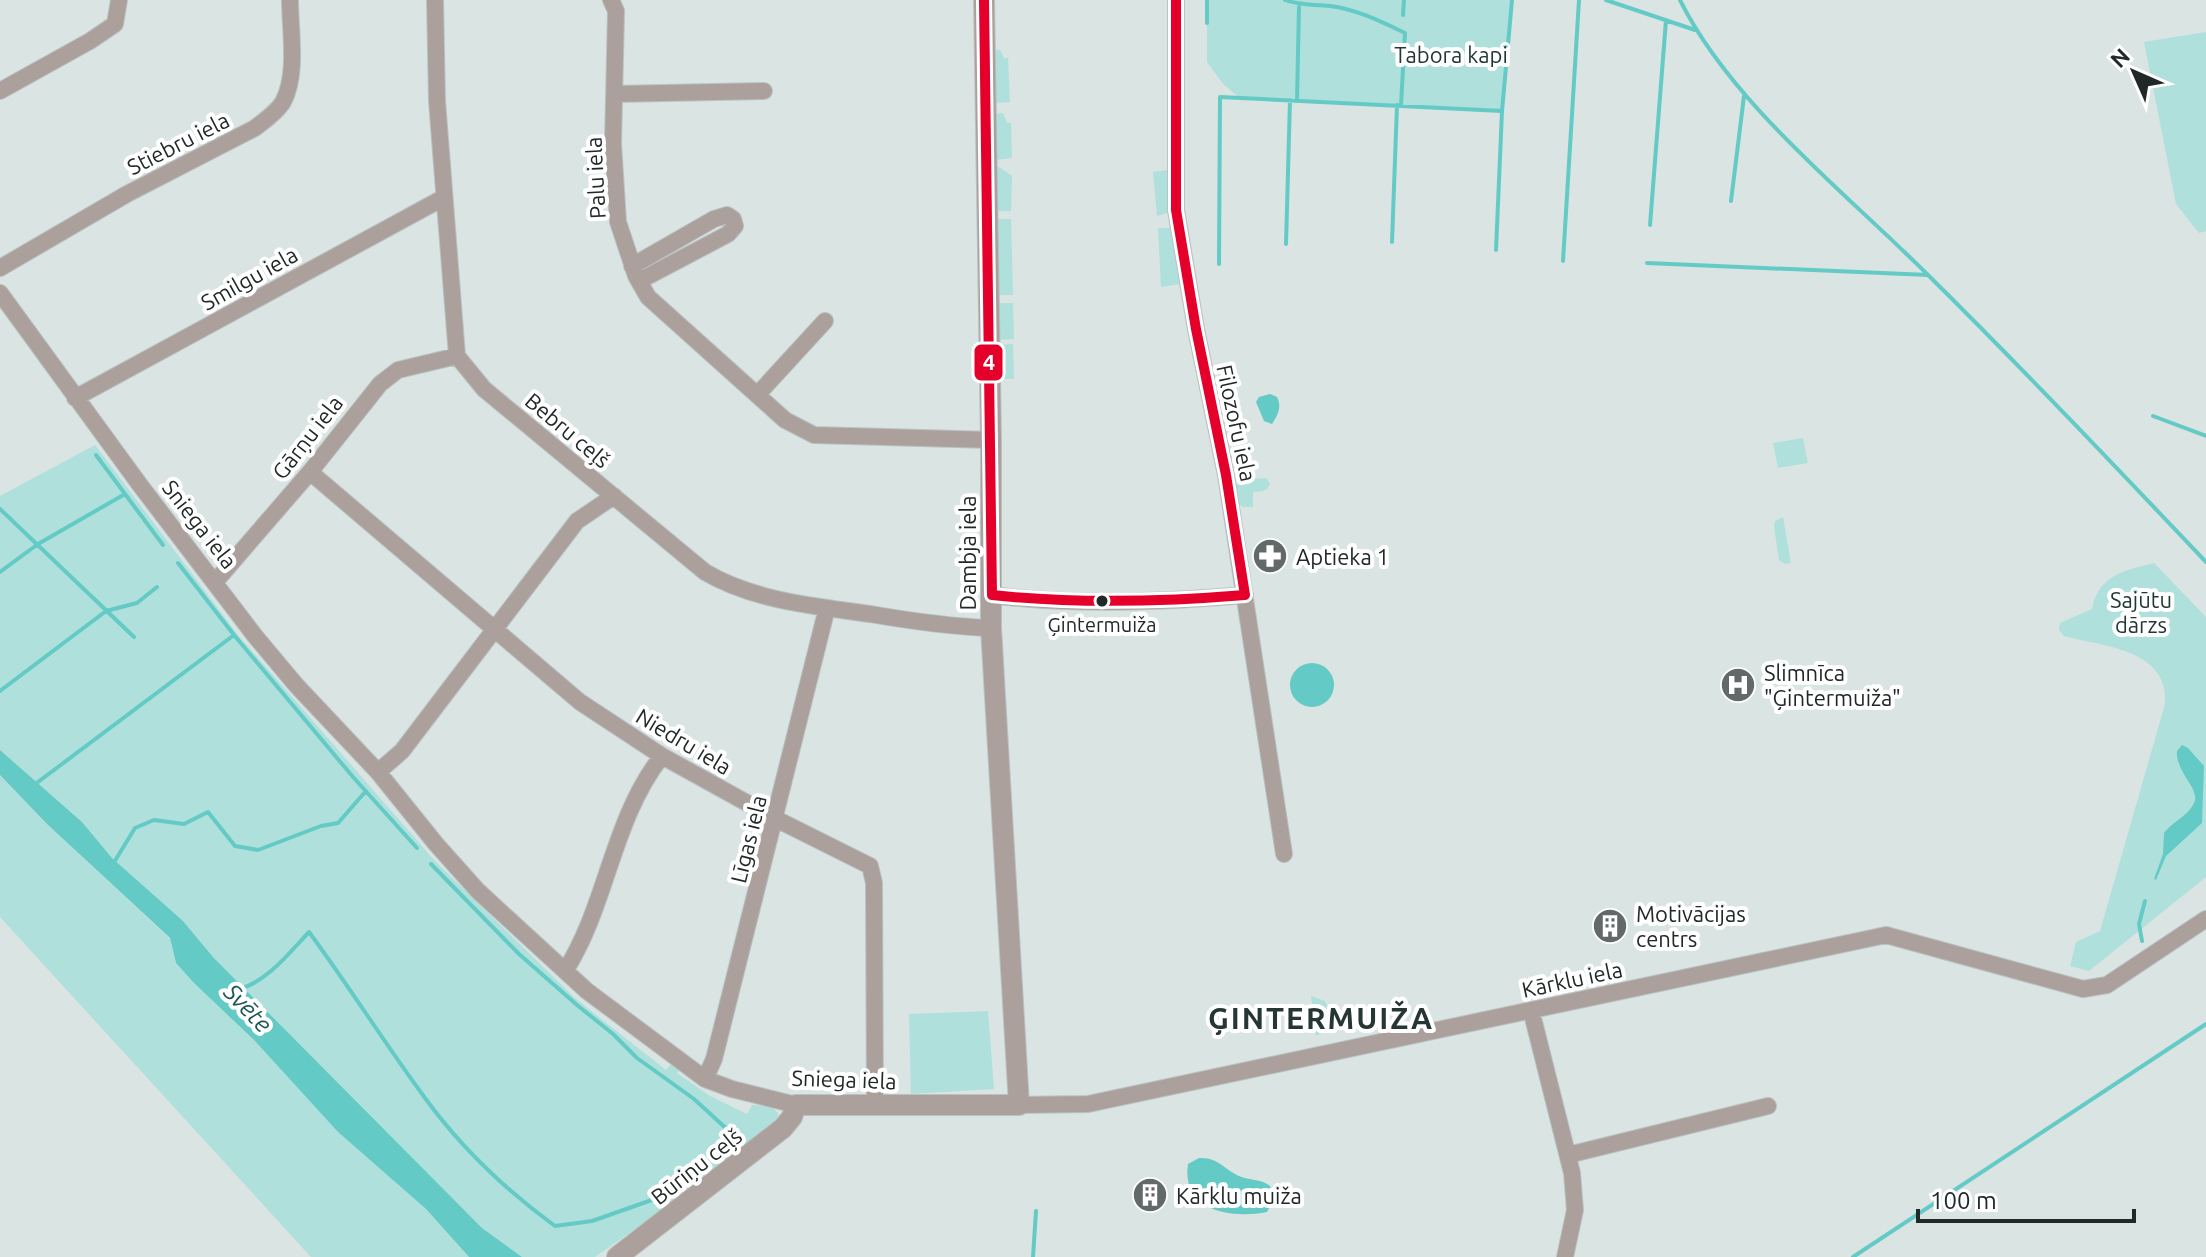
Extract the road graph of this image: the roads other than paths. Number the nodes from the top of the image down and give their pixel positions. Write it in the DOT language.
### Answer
graph roads {
  1 [pos="119,0"];
  2 [pos="290,0"];
  3 [pos="435,0"];
  4 [pos="611,0"];
  5 [pos="984,0"];
  6 [pos="1176,0"];
  7 [pos="0,91"];
  8 [pos="764,91"];
  9 [pos="615,94"];
  10 [pos="443,198"];
  11 [pos="0,268"];
  12 [pos="636,274"];
  13 [pos="0,293"];
  14 [pos="825,321"];
  15 [pos="457,356"];
  16 [pos="758,394"];
  17 [pos="75,398"];
  18 [pos="991,440"];
  19 [pos="310,472"];
  20 [pos="614,496"];
  21 [pos="215,582"];
  22 [pos="992,595"];
  23 [pos="1245,595"];
  24 [pos="827,608"];
  25 [pos="991,628"];
  26 [pos="495,631"];
  27 [pos="662,756"];
  28 [pos="378,772"];
  29 [pos="776,819"];
  30 [pos="1284,854"];
  31 [pos="2206,919"];
  32 [pos="565,971"];
  33 [pos="1531,1010"];
  34 [pos="705,1079"];
  35 [pos="796,1105"];
  36 [pos="875,1105"];
  37 [pos="1019,1105"];
  38 [pos="1768,1106"];
  39 [pos="1568,1155"];
  40 [pos="617,1257"];
  41 [pos="1565,1257"];
  1 -- 7 [label="street"];
  2 -- 11 [label="street, Stiebru iela"];
  3 -- 10 [label="street"];
  4 -- 9 [label="street, Palu iela"];
  5 -- 18 [label="street, Dambja iela"];
  6 -- 23 [label="street, Filozofu iela"];
  8 -- 9 [label="street"];
  9 -- 12 [label="street, Palu iela"];
  10 -- 15 [label="street"];
  10 -- 17 [label="street, Smilgu iela"];
  12 -- 12 [label="street"];
  12 -- 16 [label="street, Palu iela"];
  13 -- 17 [label="street, Sniega iela"];
  14 -- 16 [label="street"];
  15 -- 19 [label="street, Gārņu iela"];
  15 -- 20 [label="street, Bebru ceļš"];
  16 -- 18 [label="street, Palu iela"];
  17 -- 21 [label="street, Sniega iela"];
  18 -- 22 [label="street, Dambja iela"];
  19 -- 21 [label="street, Gārņu iela"];
  19 -- 26 [label="street, Niedru iela"];
  20 -- 24 [label="street, Bebru ceļš"];
  20 -- 26 [label="street"];
  21 -- 28 [label="street, Sniega iela"];
  22 -- 23 [label="street"];
  22 -- 25 [label="street, Dambja iela"];
  23 -- 30 [label="street, Filozofu iela"];
  24 -- 25 [label="street, Bebru ceļš"];
  24 -- 29 [label="street, Līgas iela"];
  25 -- 37 [label="street, Dambja iela"];
  26 -- 27 [label="street, Niedru iela"];
  26 -- 28 [label="street"];
  27 -- 29 [label="street, Niedru iela"];
  27 -- 32 [label="street"];
  28 -- 32 [label="street, Sniega iela"];
  29 -- 34 [label="street, Līgas iela"];
  29 -- 36 [label="street, Niedru iela"];
  31 -- 33 [label="street, Kārklu iela"];
  32 -- 34 [label="street, Sniega iela"];
  33 -- 37 [label="street, Kārklu iela"];
  33 -- 39 [label="street"];
  34 -- 35 [label="street, Sniega iela"];
  35 -- 36 [label="street, Sniega iela"];
  35 -- 40 [label="street, Būriņu ceļš"];
  36 -- 37 [label="street, Sniega iela"];
  38 -- 39 [label="street"];
  39 -- 41 [label="street"];
}
